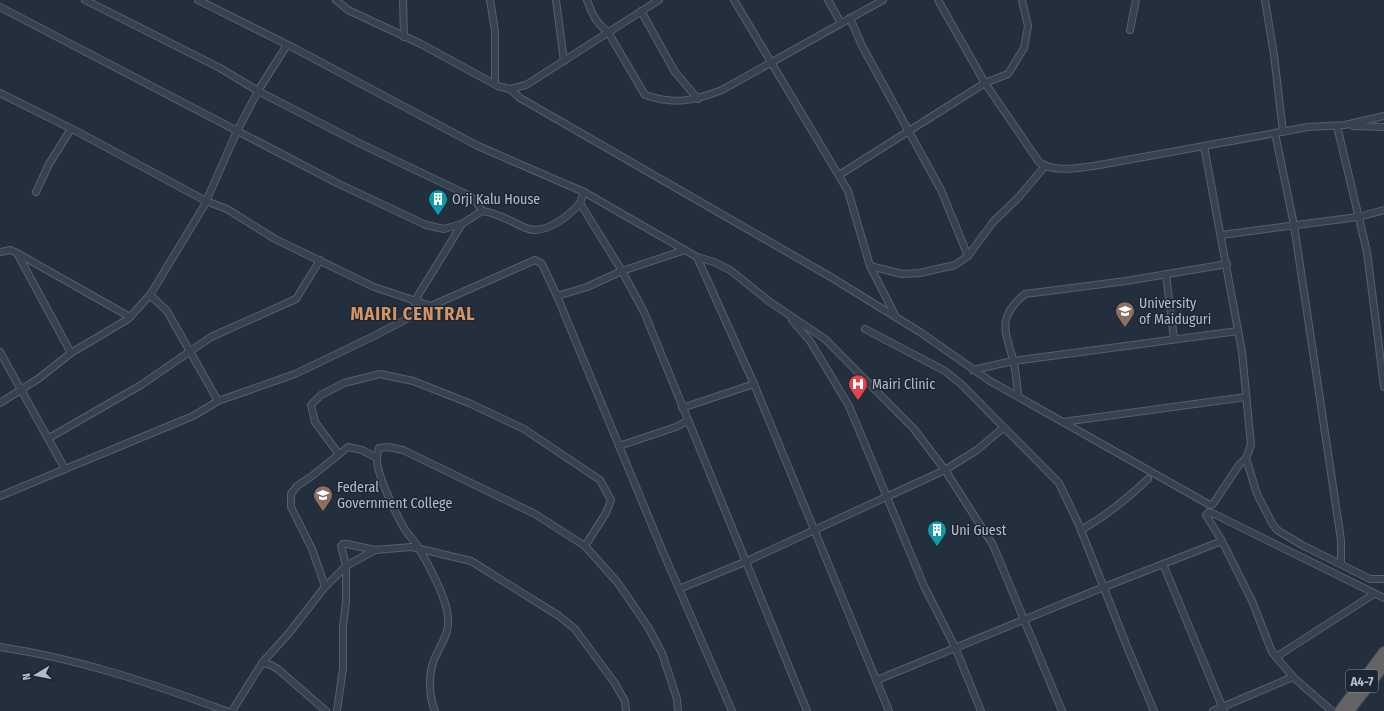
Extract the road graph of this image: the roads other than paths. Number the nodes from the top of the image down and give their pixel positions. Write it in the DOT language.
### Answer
graph roads {
  1 [pos="85,0"];
  2 [pos="198,0"];
  3 [pos="336,0"];
  4 [pos="403,0"];
  5 [pos="490,0"];
  6 [pos="556,0"];
  7 [pos="587,0"];
  8 [pos="659,0"];
  9 [pos="734,0"];
  10 [pos="828,0"];
  11 [pos="883,0"];
  12 [pos="938,0"];
  13 [pos="1022,0"];
  14 [pos="1136,0"];
  15 [pos="1265,0"];
  16 [pos="0,7"];
  17 [pos="640,11"];
  18 [pos="850,18"];
  19 [pos="841,23"];
  20 [pos="1130,30"];
  21 [pos="608,32"];
  22 [pos="404,36"];
  23 [pos="287,45"];
  24 [pos="564,62"];
  25 [pos="771,63"];
  26 [pos="985,83"];
  27 [pos="495,84"];
  28 [pos="510,89"];
  29 [pos="258,91"];
  30 [pos="0,94"];
  31 [pos="698,99"];
  32 [pos="1384,116"];
  33 [pos="1345,125"];
  34 [pos="1337,126"];
  35 [pos="1384,127"];
  36 [pos="71,129"];
  37 [pos="237,131"];
  38 [pos="910,132"];
  39 [pos="1283,132"];
  40 [pos="1275,133"];
  41 [pos="1204,146"];
  42 [pos="1045,166"];
  43 [pos="839,175"];
  44 [pos="36,192"];
  45 [pos="584,192"];
  46 [pos="206,201"];
  47 [pos="580,203"];
  48 [pos="1384,210"];
  49 [pos="482,211"];
  50 [pos="1358,217"];
  51 [pos="462,224"];
  52 [pos="1294,226"];
  53 [pos="1221,235"];
  54 [pos="685,250"];
  55 [pos="0,252"];
  56 [pos="17,253"];
  57 [pos="697,256"];
  58 [pos="968,256"];
  59 [pos="320,260"];
  60 [pos="1227,264"];
  61 [pos="870,266"];
  62 [pos="622,271"];
  63 [pos="1166,274"];
  64 [pos="150,295"];
  65 [pos="557,296"];
  66 [pos="414,302"];
  67 [pos="431,306"];
  68 [pos="787,314"];
  69 [pos="130,317"];
  70 [pos="896,318"];
  71 [pos="865,329"];
  72 [pos="1238,331"];
  73 [pos="1174,339"];
  74 [pos="189,351"];
  75 [pos="0,352"];
  76 [pos="71,353"];
  77 [pos="1013,361"];
  78 [pos="1383,362"];
  79 [pos="973,370"];
  80 [pos="754,384"];
  81 [pos="1384,387"];
  82 [pos="21,389"];
  83 [pos="1018,396"];
  84 [pos="1246,397"];
  85 [pos="218,401"];
  86 [pos="0,403"];
  87 [pos="682,408"];
  88 [pos="687,421"];
  89 [pos="1063,422"];
  90 [pos="1003,428"];
  91 [pos="49,438"];
  92 [pos="619,446"];
  93 [pos="338,453"];
  94 [pos="377,458"];
  95 [pos="1246,458"];
  96 [pos="65,469"];
  97 [pos="945,470"];
  98 [pos="1148,479"];
  99 [pos="1,493"];
  100 [pos="886,498"];
  101 [pos="815,530"];
  102 [pos="1081,530"];
  103 [pos="1222,541"];
  104 [pos="585,546"];
  105 [pos="418,547"];
  106 [pos="375,550"];
  107 [pos="747,561"];
  108 [pos="1164,564"];
  109 [pos="1341,564"];
  110 [pos="346,566"];
  111 [pos="1384,579"];
  112 [pos="325,586"];
  113 [pos="1104,587"];
  114 [pos="679,589"];
  115 [pos="1374,594"];
  116 [pos="1384,598"];
  117 [pos="1025,620"];
  118 [pos="0,647"];
  119 [pos="955,647"];
  120 [pos="1384,652"];
  121 [pos="1276,657"];
  122 [pos="262,663"];
  123 [pos="1384,665"];
  124 [pos="1293,677"];
  125 [pos="877,680"];
  126 [pos="1351,708"];
  127 [pos="1223,709"];
  128 [pos="226,711"];
  129 [pos="232,711"];
  130 [pos="326,711"];
  131 [pos="336,711"];
  132 [pos="435,711"];
  133 [pos="626,711"];
  134 [pos="678,711"];
  135 [pos="732,711"];
  136 [pos="807,711"];
  137 [pos="889,711"];
  138 [pos="981,711"];
  139 [pos="1062,711"];
  140 [pos="1154,711"];
  141 [pos="1213,711"];
  142 [pos="1332,711"];
  143 [pos="1340,711"];
  1 -- 29 [label="street"];
  2 -- 23 [label="street"];
  3 -- 22 [label="street"];
  4 -- 22 [label="street"];
  5 -- 27 [label="street"];
  6 -- 24 [label="street"];
  7 -- 21 [label="street"];
  8 -- 17 [label="street"];
  9 -- 25 [label="street"];
  10 -- 19 [label="street"];
  11 -- 18 [label="street"];
  12 -- 26 [label="street"];
  13 -- 26 [label="street"];
  14 -- 20 [label="street"];
  15 -- 39 [label="street"];
  16 -- 37 [label="street"];
  17 -- 21 [label="street"];
  17 -- 31 [label="street"];
  18 -- 19 [label="street"];
  18 -- 38 [label="street"];
  19 -- 25 [label="street"];
  21 -- 24 [label="street"];
  21 -- 31 [label="street"];
  22 -- 27 [label="street"];
  23 -- 29 [label="street"];
  23 -- 45 [label="street"];
  24 -- 28 [label="street"];
  25 -- 31 [label="street"];
  25 -- 43 [label="street"];
  26 -- 38 [label="street"];
  26 -- 42 [label="street"];
  27 -- 28 [label="street"];
  28 -- 70 [label="street"];
  29 -- 37 [label="street"];
  29 -- 49 [label="street"];
  30 -- 36 [label="street"];
  32 -- 33 [label="street"];
  33 -- 34 [label="street"];
  33 -- 35 [label="street"];
  34 -- 39 [label="street"];
  34 -- 50 [label="street"];
  36 -- 44 [label="street"];
  36 -- 46 [label="street"];
  37 -- 46 [label="street"];
  37 -- 51 [label="street"];
  38 -- 43 [label="street"];
  38 -- 58 [label="street"];
  39 -- 40 [label="street"];
  40 -- 41 [label="street"];
  40 -- 52 [label="street"];
  41 -- 42 [label="street"];
  41 -- 53 [label="street"];
  42 -- 58 [label="street"];
  43 -- 61 [label="street"];
  45 -- 47 [label="street"];
  45 -- 54 [label="street"];
  46 -- 59 [label="street"];
  46 -- 64 [label="street"];
  47 -- 49 [label="street"];
  47 -- 62 [label="street"];
  48 -- 50 [label="street"];
  49 -- 51 [label="street"];
  50 -- 52 [label="street"];
  50 -- 78 [label="street"];
  51 -- 66 [label="street"];
  52 -- 53 [label="street"];
  52 -- 109 [label="street"];
  53 -- 60 [label="street"];
  54 -- 57 [label="street"];
  54 -- 62 [label="street"];
  55 -- 56 [label="street"];
  56 -- 69 [label="street"];
  56 -- 76 [label="street"];
  57 -- 68 [label="street"];
  57 -- 80 [label="street"];
  58 -- 61 [label="street"];
  59 -- 66 [label="street"];
  59 -- 74 [label="street"];
  60 -- 63 [label="street"];
  60 -- 72 [label="street"];
  61 -- 70 [label="street"];
  62 -- 65 [label="street"];
  62 -- 87 [label="street"];
  63 -- 73 [label="street"];
  63 -- 77 [label="street"];
  64 -- 69 [label="street"];
  64 -- 74 [label="street"];
  65 -- 67 [label="street"];
  65 -- 92 [label="street"];
  66 -- 67 [label="street"];
  67 -- 85 [label="street"];
  68 -- 97 [label="street"];
  68 -- 100 [label="street"];
  69 -- 76 [label="street"];
  70 -- 79 [label="street"];
  71 -- 90 [label="street"];
  72 -- 73 [label="street"];
  72 -- 84 [label="street"];
  73 -- 77 [label="street"];
  74 -- 85 [label="street"];
  74 -- 91 [label="street"];
  75 -- 82 [label="street"];
  76 -- 82 [label="street"];
  77 -- 79 [label="street"];
  77 -- 83 [label="street"];
  78 -- 81 [label="street"];
  79 -- 83 [label="street"];
  80 -- 87 [label="street"];
  80 -- 101 [label="street"];
  82 -- 86 [label="street"];
  82 -- 91 [label="street"];
  83 -- 89 [label="street"];
  84 -- 89 [label="street"];
  84 -- 95 [label="street"];
  85 -- 96 [label="street"];
  87 -- 88 [label="street"];
  88 -- 92 [label="street"];
  88 -- 107 [label="street"];
  89 -- 95 [label="street"];
  90 -- 97 [label="street"];
  90 -- 102 [label="street"];
  91 -- 96 [label="street"];
  92 -- 114 [label="street"];
  93 -- 94 [label="street"];
  93 -- 104 [label="street"];
  93 -- 112 [label="street"];
  94 -- 104 [label="street"];
  94 -- 105 [label="street"];
  95 -- 109 [label="street"];
  96 -- 99 [label="street"];
  97 -- 100 [label="street"];
  97 -- 117 [label="street"];
  98 -- 102 [label="street"];
  100 -- 101 [label="street"];
  100 -- 119 [label="street"];
  101 -- 107 [label="street"];
  101 -- 125 [label="street"];
  102 -- 113 [label="street"];
  103 -- 108 [label="street"];
  103 -- 115 [label="street"];
  103 -- 121 [label="street"];
  104 -- 134 [label="street"];
  105 -- 106 [label="street"];
  105 -- 132 [label="street"];
  105 -- 133 [label="street"];
  106 -- 110 [label="street"];
  106 -- 110 [label="street"];
  107 -- 114 [label="street"];
  107 -- 136 [label="street"];
  108 -- 113 [label="street"];
  108 -- 127 [label="street"];
  109 -- 111 [label="street"];
  110 -- 112 [label="street"];
  110 -- 131 [label="street"];
  112 -- 122 [label="street"];
  113 -- 117 [label="street"];
  113 -- 140 [label="street"];
  114 -- 135 [label="street"];
  115 -- 116 [label="street"];
  115 -- 121 [label="street"];
  117 -- 119 [label="street"];
  117 -- 139 [label="street"];
  118 -- 128 [label="street"];
  119 -- 125 [label="street"];
  119 -- 138 [label="street"];
  120 -- 126 [label="highway, A4-7"];
  121 -- 124 [label="street"];
  122 -- 129 [label="street"];
  122 -- 130 [label="street"];
  123 -- 126 [label="highway, A4-7"];
  124 -- 127 [label="street"];
  124 -- 142 [label="street"];
  125 -- 137 [label="street"];
  126 -- 143 [label="highway, A4-7"];
  127 -- 141 [label="street"];
}
